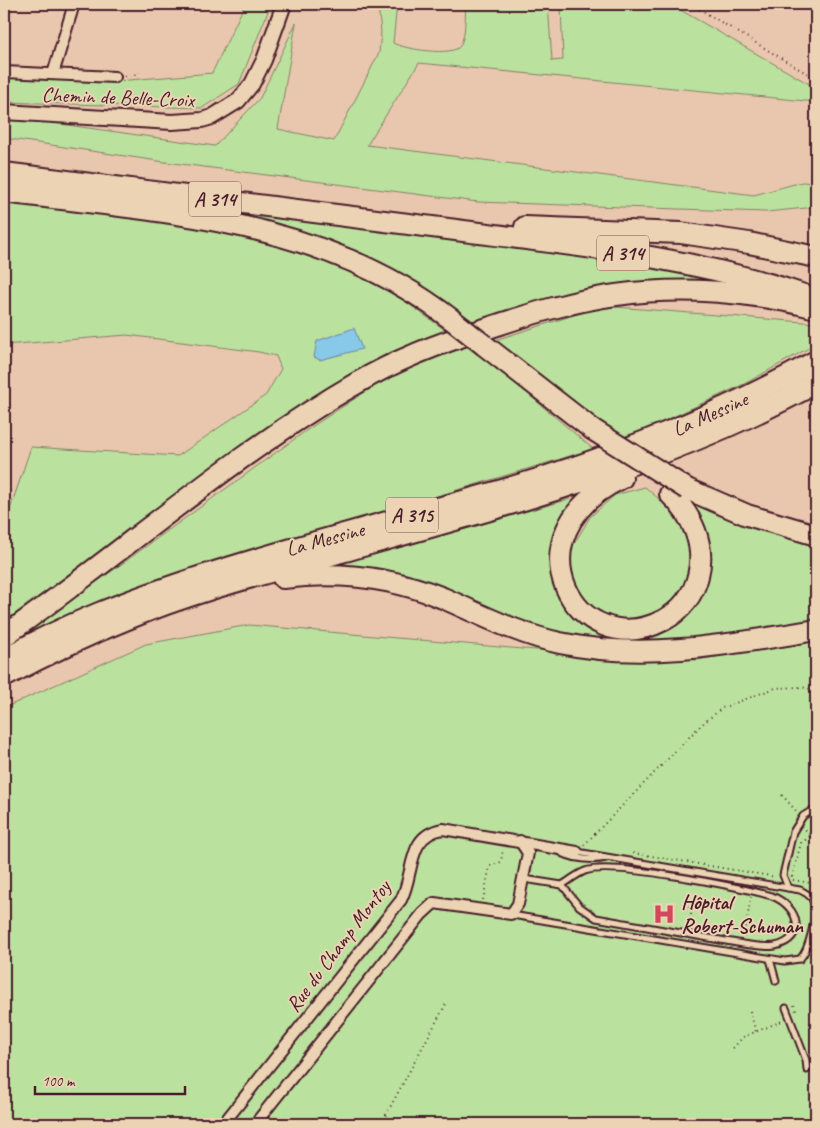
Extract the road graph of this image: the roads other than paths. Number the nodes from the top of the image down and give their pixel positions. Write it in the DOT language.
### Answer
graph roads {
  1 [pos="74,4"];
  2 [pos="284,4"];
  3 [pos="4,72"];
  4 [pos="53,74"];
  5 [pos="114,77"];
  6 [pos="4,112"];
  7 [pos="4,172"];
  8 [pos="4,192"];
  9 [pos="426,226"];
  10 [pos="816,257"];
  11 [pos="816,299"];
  12 [pos="816,308"];
  13 [pos="816,361"];
  14 [pos="816,383"];
  15 [pos="741,422"];
  16 [pos="678,492"];
  17 [pos="816,535"];
  18 [pos="242,580"];
  19 [pos="816,630"];
  20 [pos="4,636"];
  21 [pos="4,659"];
  22 [pos="4,677"];
  23 [pos="816,808"];
  24 [pos="520,841"];
  25 [pos="554,848"];
  26 [pos="577,852"];
  27 [pos="609,857"];
  28 [pos="524,879"];
  29 [pos="562,886"];
  30 [pos="788,888"];
  31 [pos="511,914"];
  32 [pos="770,958"];
  33 [pos="776,981"];
  34 [pos="786,1008"];
  35 [pos="807,1070"];
  36 [pos="223,1124"];
  37 [pos="255,1124"];
  1 -- 4 [label="street"];
  2 -- 6 [label="street, Chemin de Belle-Croix"];
  3 -- 4 [label="street"];
  4 -- 5 [label="street"];
  7 -- 9 [label="highway, A 314"];
  8 -- 16 [label="highway, A 314, bridge"];
  9 -- 10 [label="highway"];
  9 -- 11 [label="highway, A 314"];
  12 -- 20 [label="highway"];
  13 -- 21 [label="highway, La Messine / A 315"];
  14 -- 15 [label="highway, La Messine / A 315"];
  15 -- 16 [label="highway"];
  15 -- 18 [label="highway, La Messine / A 315"];
  16 -- 17 [label="highway, A 314"];
  18 -- 19 [label="highway"];
  18 -- 22 [label="highway, La Messine / A 315"];
  23 -- 30 [label="lane"];
  24 -- 25 [label="street, Rue du Champ Montoy"];
  24 -- 28 [label="street"];
  24 -- 36 [label="street, Rue du Champ Montoy"];
  25 -- 26 [label="street, Rue du Champ Montoy"];
  25 -- 27 [label="lane"];
  26 -- 27 [label="lane"];
  27 -- 30 [label="lane"];
  28 -- 29 [label="lane"];
  28 -- 31 [label="street"];
  29 -- 29 [label="lane"];
  30 -- 32 [label="lane"];
  31 -- 32 [label="lane"];
  31 -- 37 [label="street, Rue du Champ Montoy"];
  32 -- 33 [label="lane"];
  34 -- 35 [label="lane"];
}
